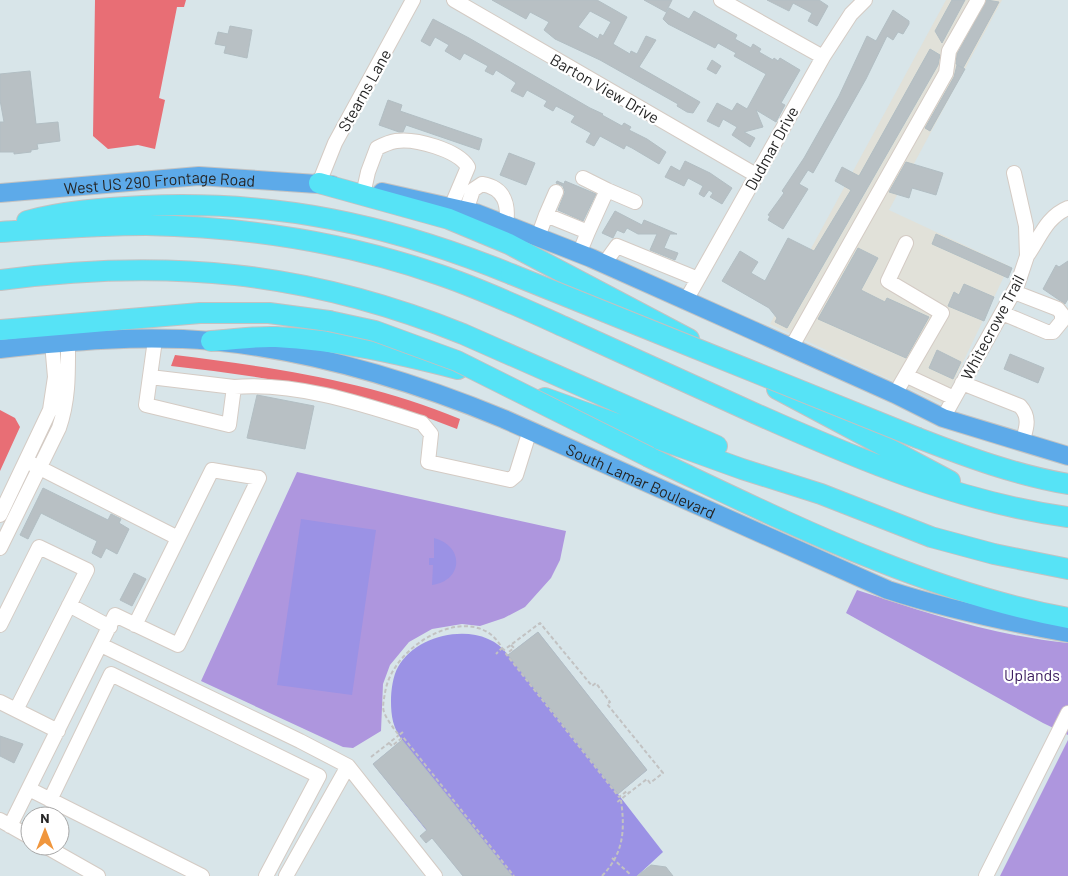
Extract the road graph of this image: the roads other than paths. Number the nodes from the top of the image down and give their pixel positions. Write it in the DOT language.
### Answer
graph roads {
  1 [pos="413,0"];
  2 [pos="454,0"];
  3 [pos="721,0"];
  4 [pos="865,0"];
  5 [pos="978,0"];
  6 [pos="823,57"];
  7 [pos="1014,173"];
  8 [pos="756,176"];
  9 [pos="583,178"];
  10 [pos="319,183"];
  11 [pos="364,190"];
  12 [pos="607,190"];
  13 [pos="556,192"];
  14 [pos="0,193"];
  15 [pos="635,202"];
  16 [pos="1068,208"];
  17 [pos="458,209"];
  18 [pos="546,215"];
  19 [pos="506,225"];
  20 [pos="0,228"];
  21 [pos="0,232"];
  22 [pos="588,232"];
  23 [pos="538,238"];
  24 [pos="906,243"];
  25 [pos="579,254"];
  26 [pos="1027,256"];
  27 [pos="650,260"];
  28 [pos="604,264"];
  29 [pos="698,279"];
  30 [pos="0,280"];
  31 [pos="640,281"];
  32 [pos="1014,292"];
  33 [pos="685,302"];
  34 [pos="1002,313"];
  35 [pos="0,330"];
  36 [pos="155,340"];
  37 [pos="211,341"];
  38 [pos="60,343"];
  39 [pos="791,348"];
  40 [pos="0,349"];
  41 [pos="907,376"];
  42 [pos="150,378"];
  43 [pos="962,383"];
  44 [pos="234,387"];
  45 [pos="895,394"];
  46 [pos="954,398"];
  47 [pos="943,418"];
  48 [pos="530,430"];
  49 [pos="1022,443"];
  50 [pos="1068,456"];
  51 [pos="27,462"];
  52 [pos="40,468"];
  53 [pos="1068,484"];
  54 [pos="820,494"];
  55 [pos="991,504"];
  56 [pos="0,515"];
  57 [pos="1068,517"];
  58 [pos="178,538"];
  59 [pos="0,548"];
  60 [pos="1068,569"];
  61 [pos="69,606"];
  62 [pos="1068,618"];
  63 [pos="0,625"];
  64 [pos="135,625"];
  65 [pos="110,626"];
  66 [pos="1068,633"];
  67 [pos="101,645"];
  68 [pos="180,684"];
  69 [pos="80,688"];
  70 [pos="100,698"];
  71 [pos="0,702"];
  72 [pos="171,704"];
  73 [pos="16,710"];
  74 [pos="1068,713"];
  75 [pos="58,731"];
  76 [pos="283,733"];
  77 [pos="273,754"];
  78 [pos="348,766"];
  79 [pos="29,789"];
  80 [pos="50,800"];
  81 [pos="5,823"];
  82 [pos="292,826"];
  83 [pos="20,831"];
  84 [pos="309,835"];
  85 [pos="63,856"];
  86 [pos="98,876"];
  87 [pos="202,876"];
  88 [pos="266,876"];
  89 [pos="286,876"];
  90 [pos="435,876"];
  91 [pos="986,876"];
  1 -- 10 [label="street, Stearns Lane"];
  2 -- 8 [label="street, Barton View Drive"];
  3 -- 6 [label="street"];
  4 -- 6 [label="street, Dudmar Drive"];
  5 -- 39 [label="street"];
  6 -- 8 [label="street, Dudmar Drive"];
  7 -- 26 [label="street, Whitecrowe Trail"];
  8 -- 29 [label="street, Dudmar Drive"];
  9 -- 12 [label="street"];
  10 -- 11 [label="main road"];
  10 -- 14 [label="main road, West US 290 Frontage Road"];
  10 -- 55 [label="highway"];
  11 -- 17 [label="main road"];
  11 -- 17 [label="street"];
  12 -- 15 [label="street"];
  12 -- 22 [label="street"];
  13 -- 18 [label="street"];
  16 -- 26 [label="street"];
  17 -- 19 [label="main road"];
  17 -- 19 [label="street"];
  18 -- 22 [label="street"];
  18 -- 23 [label="street"];
  19 -- 23 [label="main road"];
  20 -- 53 [label="highway, bridge"];
  21 -- 55 [label="highway"];
  22 -- 25 [label="street"];
  23 -- 25 [label="main road"];
  24 -- 41 [label="street"];
  25 -- 28 [label="main road"];
  26 -- 32 [label="street, Whitecrowe Trail"];
  27 -- 28 [label="street"];
  27 -- 29 [label="street"];
  27 -- 31 [label="street"];
  28 -- 31 [label="main road"];
  29 -- 33 [label="street, Dudmar Drive"];
  30 -- 54 [label="highway"];
  31 -- 33 [label="main road"];
  32 -- 34 [label="street, Whitecrowe Trail"];
  32 -- 34 [label="street"];
  33 -- 39 [label="main road"];
  34 -- 43 [label="street, Whitecrowe Trail"];
  35 -- 62 [label="highway, bridge"];
  36 -- 37 [label="main road"];
  36 -- 38 [label="main road"];
  36 -- 42 [label="street"];
  37 -- 48 [label="main road, South Lamar Boulevard"];
  37 -- 54 [label="highway"];
  38 -- 40 [label="main road"];
  38 -- 51 [label="street"];
  38 -- 52 [label="street"];
  39 -- 45 [label="main road"];
  41 -- 45 [label="street"];
  41 -- 46 [label="street"];
  42 -- 44 [label="street"];
  42 -- 44 [label="street"];
  43 -- 46 [label="street, Whitecrowe Trail"];
  43 -- 49 [label="street"];
  44 -- 48 [label="street"];
  45 -- 47 [label="main road"];
  46 -- 47 [label="street, Whitecrowe Trail"];
  47 -- 49 [label="main road"];
  48 -- 66 [label="main road, South Lamar Boulevard"];
  49 -- 50 [label="main road"];
  51 -- 52 [label="street"];
  51 -- 56 [label="street"];
  52 -- 58 [label="street"];
  52 -- 59 [label="street"];
  54 -- 60 [label="highway"];
  55 -- 57 [label="highway"];
  58 -- 64 [label="street"];
  58 -- 64 [label="street"];
  61 -- 63 [label="street"];
  61 -- 65 [label="street"];
  61 -- 73 [label="street"];
  64 -- 65 [label="street"];
  65 -- 67 [label="street"];
  67 -- 68 [label="street"];
  67 -- 69 [label="street"];
  68 -- 72 [label="street"];
  68 -- 76 [label="street"];
  69 -- 70 [label="street"];
  69 -- 75 [label="street"];
  70 -- 72 [label="street"];
  70 -- 80 [label="street"];
  71 -- 73 [label="street"];
  72 -- 77 [label="street"];
  73 -- 75 [label="street"];
  74 -- 91 [label="street"];
  75 -- 79 [label="street"];
  76 -- 77 [label="street"];
  76 -- 78 [label="street"];
  77 -- 82 [label="street"];
  78 -- 84 [label="street"];
  78 -- 90 [label="street"];
  79 -- 80 [label="street"];
  79 -- 81 [label="street"];
  80 -- 87 [label="street"];
  81 -- 83 [label="street"];
  82 -- 84 [label="street"];
  82 -- 88 [label="street"];
  84 -- 89 [label="street"];
  85 -- 86 [label="street"];
}
